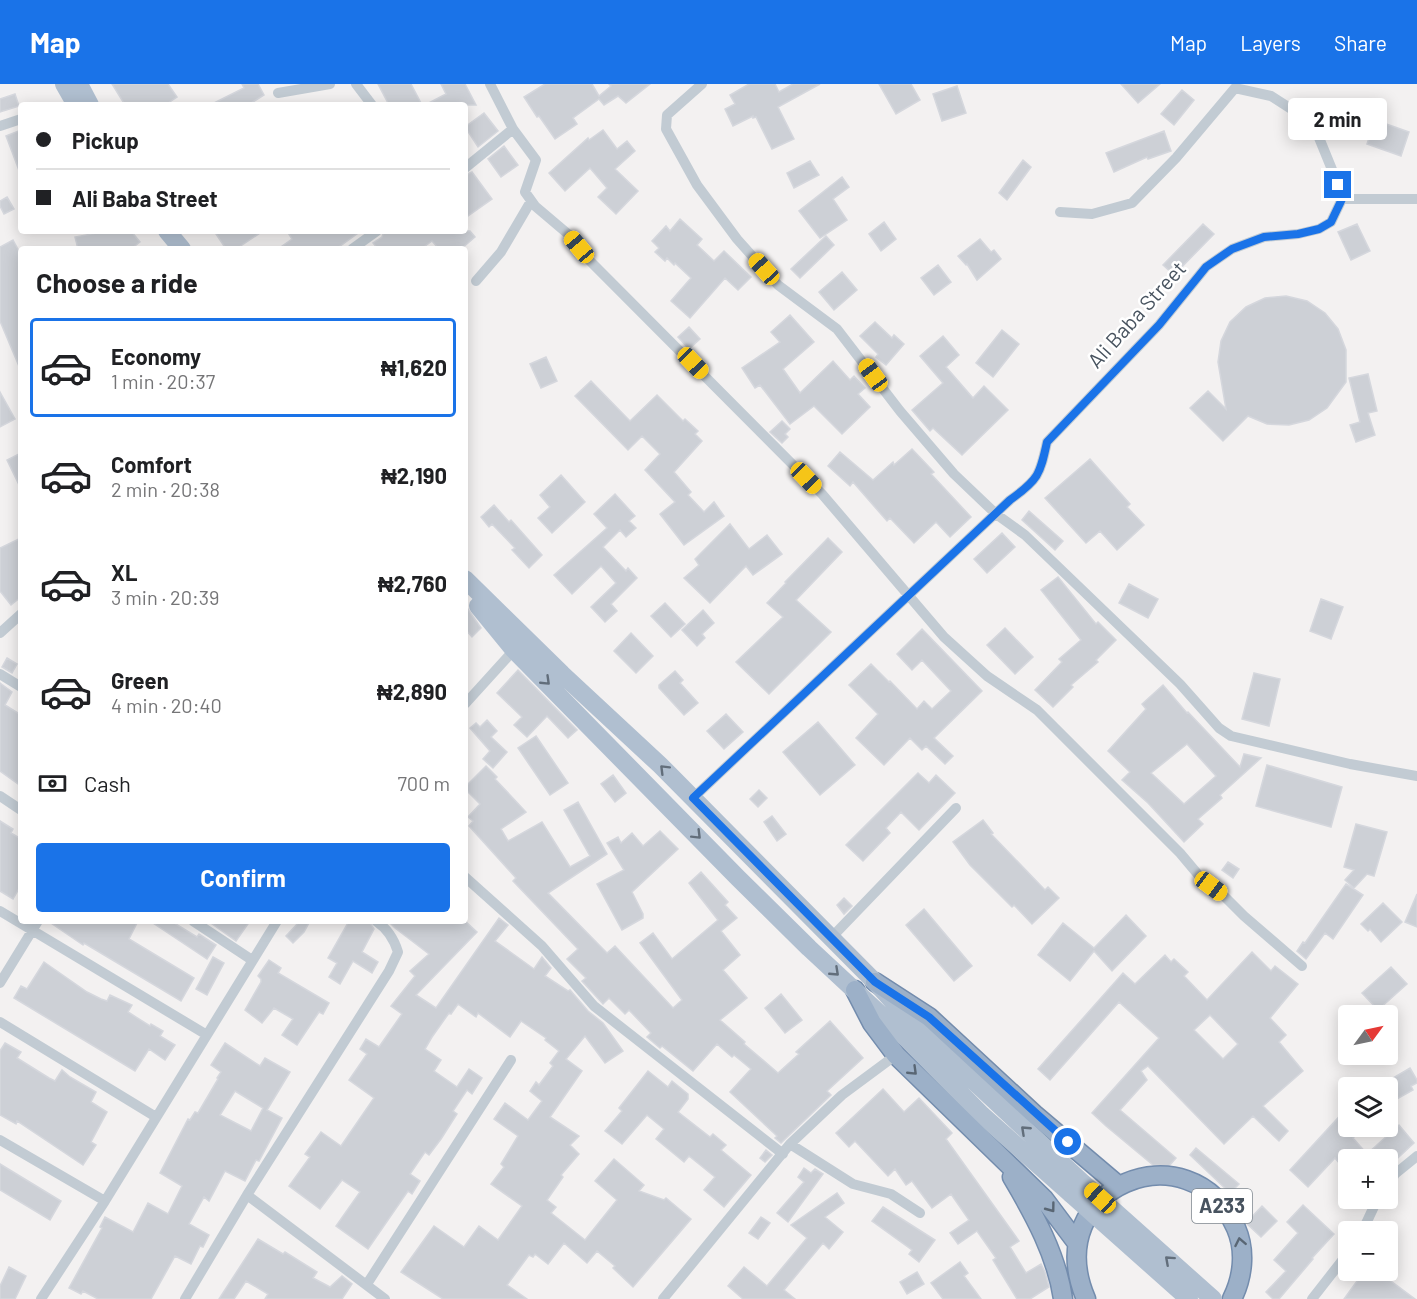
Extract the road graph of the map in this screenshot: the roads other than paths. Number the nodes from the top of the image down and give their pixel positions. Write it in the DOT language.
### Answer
graph roads {
  1 [pos="64,84"];
  2 [pos="79,84"];
  3 [pos="330,84"];
  4 [pos="356,84"];
  5 [pos="490,84"];
  6 [pos="702,84"];
  7 [pos="278,93"];
  8 [pos="74,102"];
  9 [pos="88,102"];
  10 [pos="370,102"];
  11 [pos="18,120"];
  12 [pos="0,126"];
  13 [pos="513,129"];
  14 [pos="468,166"];
  15 [pos="1342,199"];
  16 [pos="1417,199"];
  17 [pos="531,201"];
  18 [pos="1060,212"];
  19 [pos="161,234"];
  20 [pos="170,234"];
  21 [pos="373,234"];
  22 [pos="171,246"];
  23 [pos="180,246"];
  24 [pos="356,246"];
  25 [pos="476,281"];
  26 [pos="996,514"];
  27 [pos="468,583"];
  28 [pos="468,593"];
  29 [pos="909,594"];
  30 [pos="18,617"];
  31 [pos="0,633"];
  32 [pos="517,641"];
  33 [pos="0,674"];
  34 [pos="18,685"];
  35 [pos="468,700"];
  36 [pos="1417,776"];
  37 [pos="0,796"];
  38 [pos="693,798"];
  39 [pos="18,808"];
  40 [pos="956,808"];
  41 [pos="468,880"];
  42 [pos="0,911"];
  43 [pos="18,922"];
  44 [pos="21,924"];
  45 [pos="36,924"];
  46 [pos="198,924"];
  47 [pos="276,924"];
  48 [pos="380,924"];
  49 [pos="32,931"];
  50 [pos="831,938"];
  51 [pos="252,960"];
  52 [pos="1302,966"];
  53 [pos="875,982"];
  54 [pos="0,983"];
  55 [pos="855,990"];
  56 [pos="0,1022"];
  57 [pos="207,1035"];
  58 [pos="896,1055"];
  59 [pos="511,1060"];
  60 [pos="156,1117"];
  61 [pos="0,1140"];
  62 [pos="790,1144"];
  63 [pos="783,1154"];
  64 [pos="998,1155"];
  65 [pos="1417,1156"];
  66 [pos="1398,1172"];
  67 [pos="1119,1186"];
  68 [pos="1077,1189"];
  69 [pos="247,1195"];
  70 [pos="105,1201"];
  71 [pos="921,1213"];
  72 [pos="1077,1242"];
  73 [pos="1338,1266"];
  74 [pos="367,1284"];
  75 [pos="1083,1292"];
  76 [pos="1062,1294"];
  77 [pos="1238,1296"];
  78 [pos="41,1299"];
  79 [pos="184,1299"];
  80 [pos="385,1299"];
  81 [pos="663,1299"];
  82 [pos="1189,1299"];
  83 [pos="1213,1299"];
  84 [pos="1312,1299"];
  1 -- 8 [label="main road"];
  2 -- 9 [label="main road"];
  3 -- 7 [label="street"];
  4 -- 10 [label="street"];
  5 -- 13 [label="street"];
  6 -- 26 [label="street"];
  11 -- 12 [label="street"];
  13 -- 14 [label="street"];
  13 -- 17 [label="street"];
  15 -- 16 [label="street"];
  15 -- 18 [label="street"];
  15 -- 26 [label="street, Ali Baba Street"];
  17 -- 25 [label="street"];
  17 -- 29 [label="street"];
  19 -- 22 [label="main road"];
  20 -- 23 [label="main road"];
  21 -- 24 [label="street"];
  26 -- 29 [label="street, Ali Baba Street"];
  26 -- 36 [label="street"];
  27 -- 32 [label="main road"];
  28 -- 32 [label="main road"];
  29 -- 38 [label="street, Ali Baba Street"];
  29 -- 52 [label="street"];
  30 -- 31 [label="street"];
  32 -- 35 [label="street"];
  38 -- 32 [label="main road, one-way"];
  32 -- 55 [label="main road, one-way"];
  33 -- 34 [label="street"];
  37 -- 39 [label="street"];
  38 -- 50 [label="main road"];
  40 -- 50 [label="street"];
  41 -- 63 [label="street"];
  42 -- 43 [label="street"];
  44 -- 49 [label="street"];
  45 -- 49 [label="street"];
  46 -- 51 [label="street"];
  47 -- 51 [label="street"];
  48 -- 69 [label="street"];
  49 -- 54 [label="street"];
  49 -- 57 [label="street"];
  50 -- 53 [label="main road"];
  51 -- 57 [label="street"];
  53 -- 67 [label="highway"];
  68 -- 53 [label="main road, one-way"];
  55 -- 58 [label="highway"];
  55 -- 68 [label="main road"];
  56 -- 60 [label="street"];
  57 -- 60 [label="street"];
  58 -- 62 [label="street"];
  58 -- 64 [label="highway, one-way"];
  59 -- 74 [label="street"];
  60 -- 70 [label="street"];
  61 -- 70 [label="street"];
  62 -- 63 [label="street"];
  62 -- 71 [label="street"];
  63 -- 81 [label="street"];
  64 -- 72 [label="highway, one-way"];
  64 -- 76 [label="highway"];
  65 -- 66 [label="street"];
  67 -- 72 [label="highway, A233"];
  77 -- 67 [label="highway, A233, one-way"];
  68 -- 82 [label="main road, bridge"];
  83 -- 68 [label="main road, one-way, bridge"];
  69 -- 74 [label="street"];
  69 -- 79 [label="street"];
  70 -- 78 [label="street"];
  72 -- 75 [label="highway, A233"];
  73 -- 84 [label="street"];
  74 -- 80 [label="street"];
  75 -- 76 [label="highway"];
}
